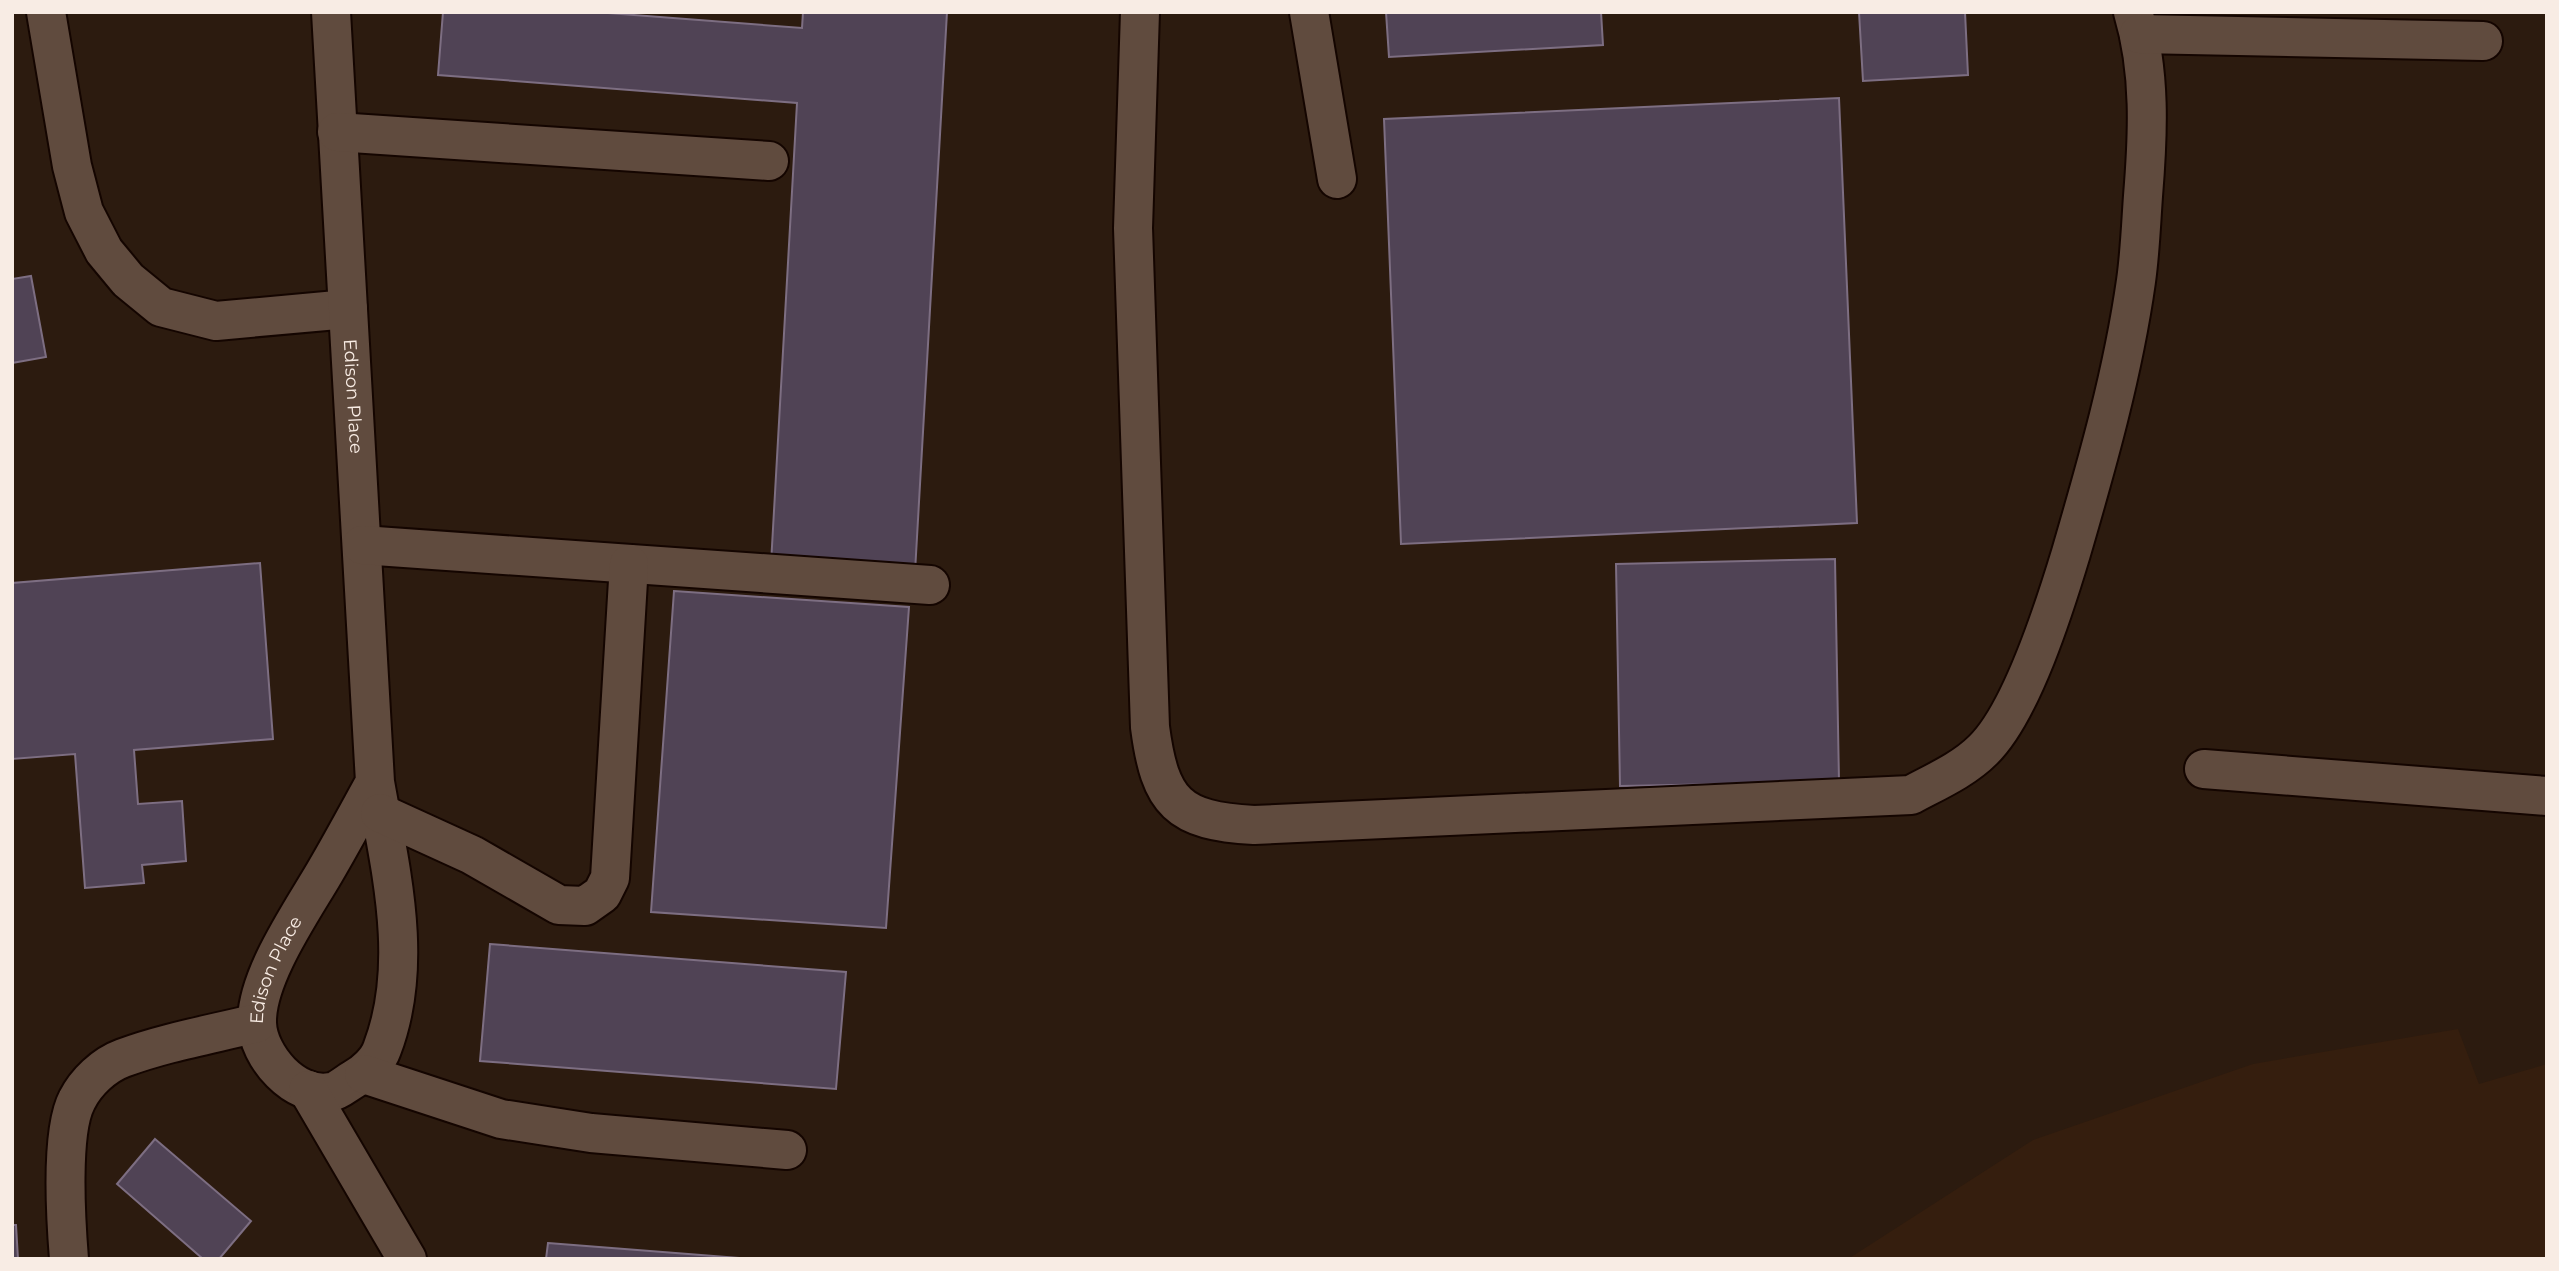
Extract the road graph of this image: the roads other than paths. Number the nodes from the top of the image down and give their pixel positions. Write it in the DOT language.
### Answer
graph roads {
  1 [pos="46,12"];
  2 [pos="331,12"];
  3 [pos="1140,12"];
  4 [pos="1309,12"];
  5 [pos="2136,23"];
  6 [pos="2483,41"];
  7 [pos="337,132"];
  8 [pos="769,161"];
  9 [pos="1337,179"];
  10 [pos="348,309"];
  11 [pos="362,545"];
  12 [pos="629,564"];
  13 [pos="930,585"];
  14 [pos="2204,769"];
  15 [pos="2547,796"];
  16 [pos="378,797"];
  17 [pos="257,1023"];
  18 [pos="364,1073"];
  19 [pos="308,1090"];
  20 [pos="787,1150"];
  21 [pos="69,1259"];
  22 [pos="407,1259"];
  1 -- 10 [label="lane"];
  2 -- 7 [label="lane, Edison Place"];
  3 -- 5 [label="lane"];
  4 -- 9 [label="lane"];
  5 -- 6 [label="lane"];
  7 -- 8 [label="lane"];
  7 -- 10 [label="lane, Edison Place"];
  10 -- 11 [label="lane, Edison Place"];
  11 -- 12 [label="lane"];
  11 -- 16 [label="lane, Edison Place"];
  12 -- 13 [label="lane"];
  12 -- 16 [label="lane"];
  14 -- 15 [label="lane"];
  16 -- 17 [label="lane, Edison Place"];
  16 -- 18 [label="lane, Edison Place"];
  17 -- 19 [label="lane, Edison Place"];
  17 -- 21 [label="lane"];
  18 -- 19 [label="lane, Edison Place"];
  18 -- 20 [label="lane"];
  19 -- 22 [label="lane"];
}
